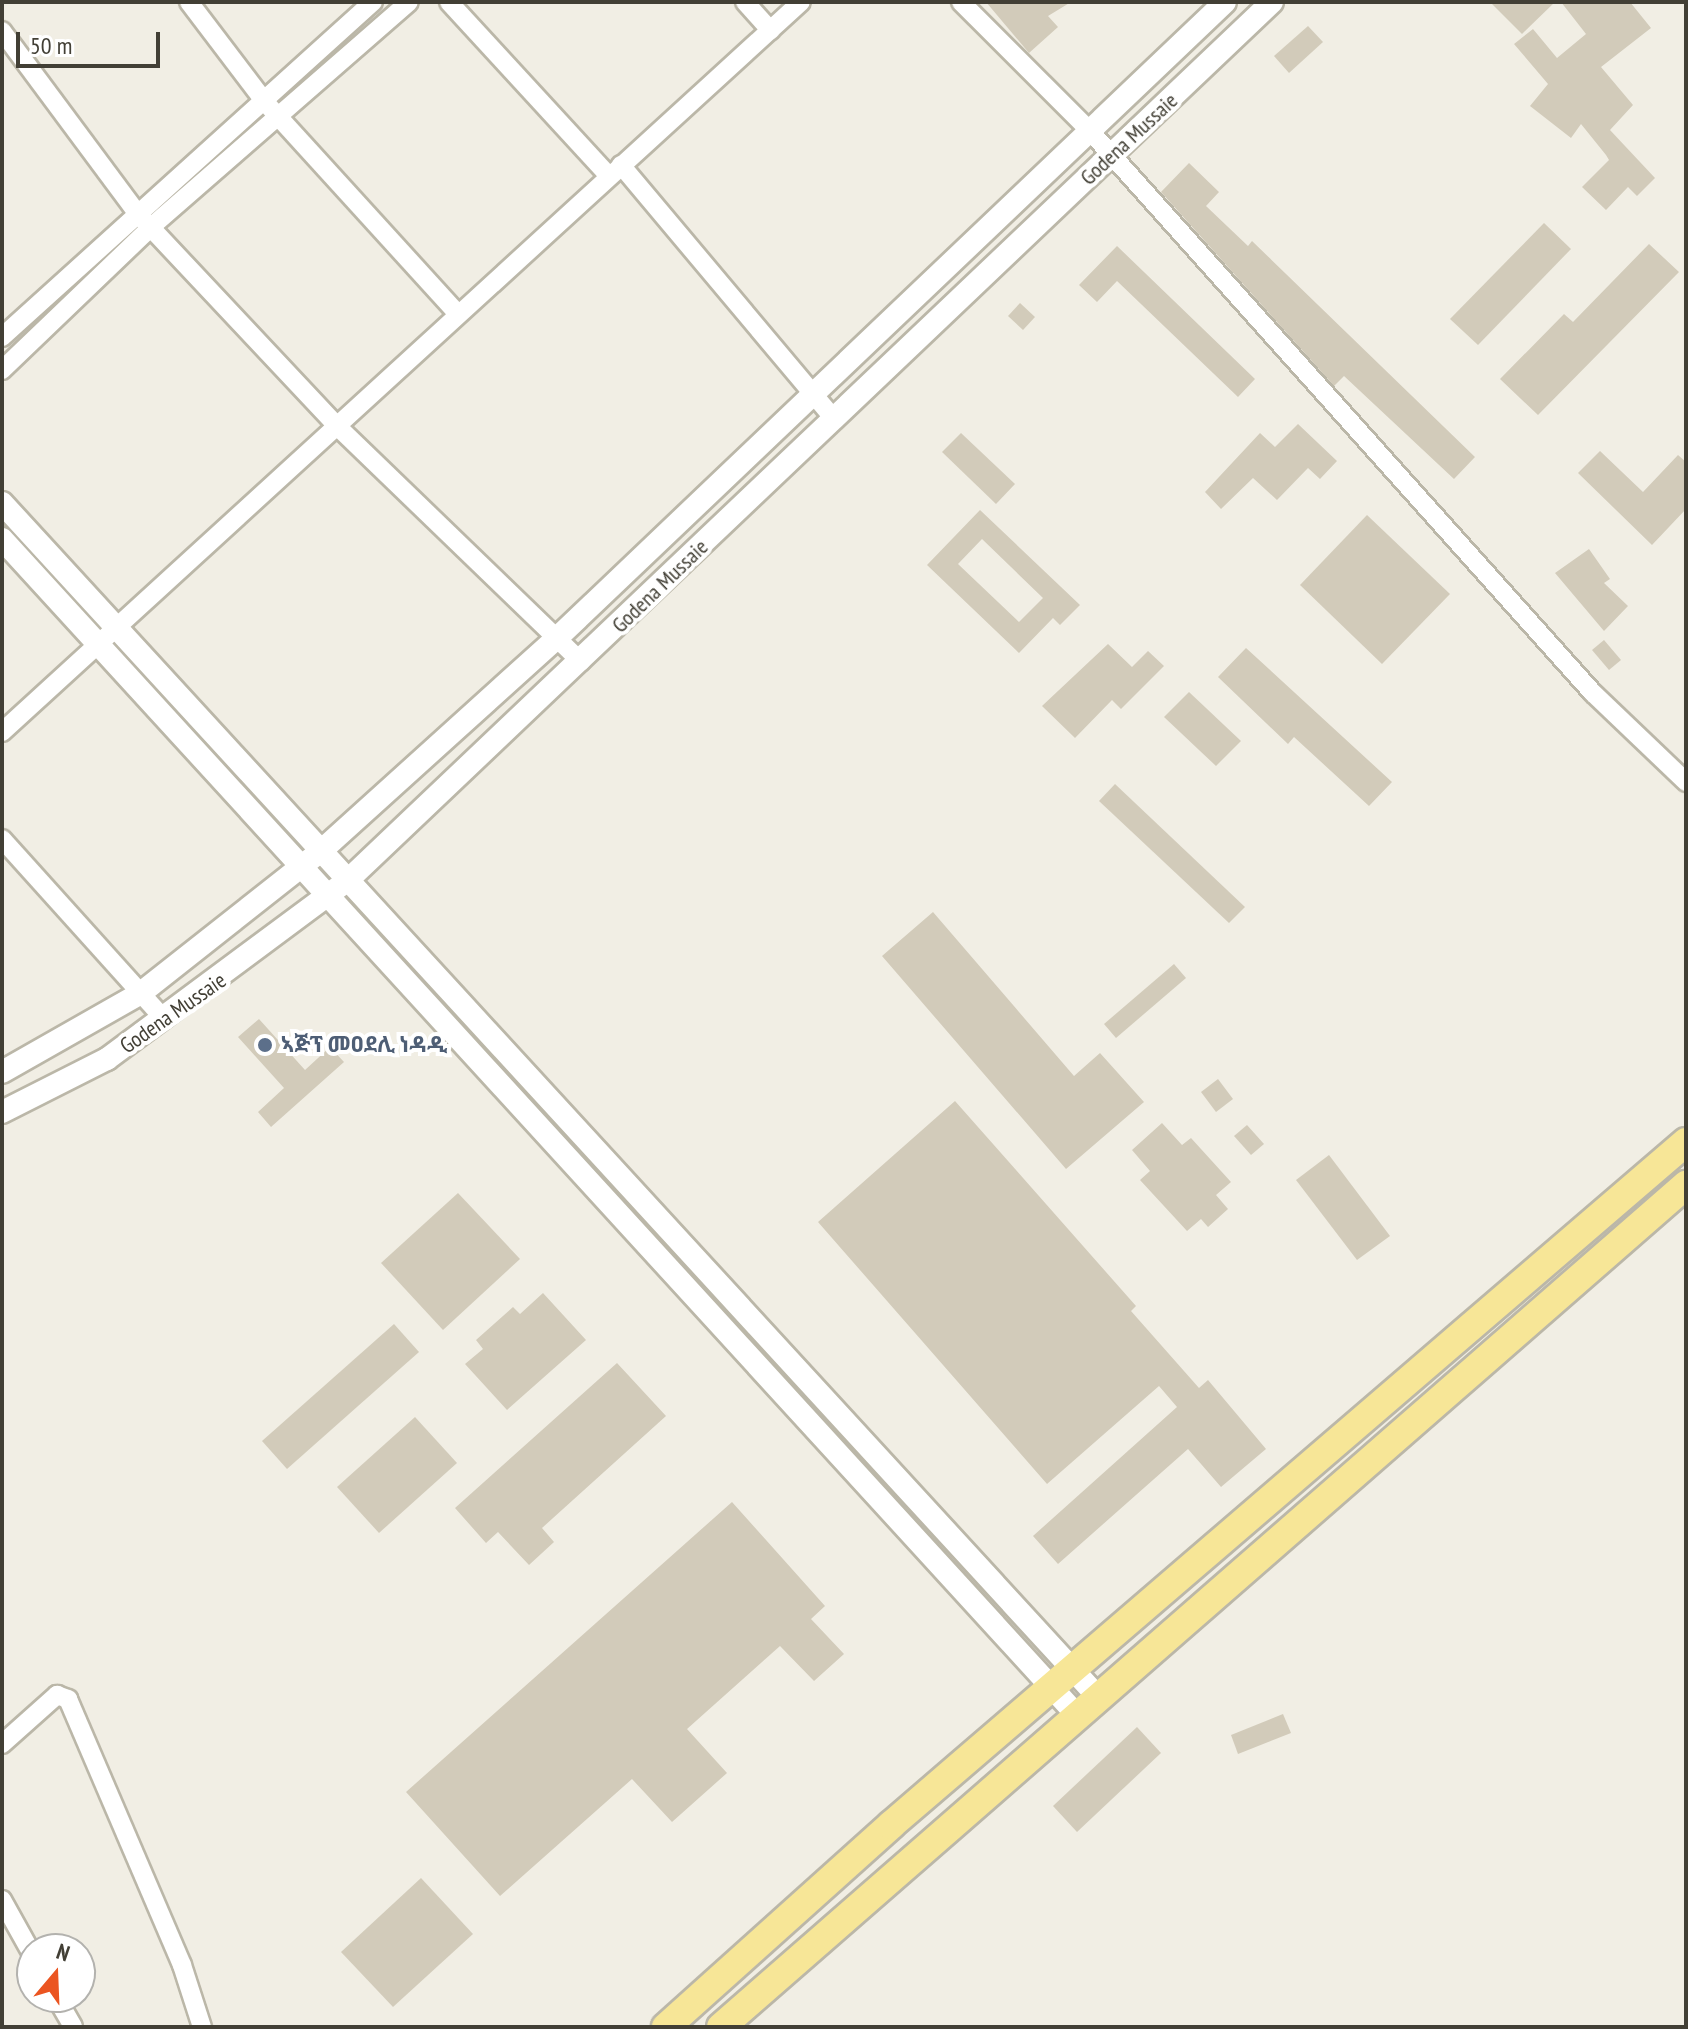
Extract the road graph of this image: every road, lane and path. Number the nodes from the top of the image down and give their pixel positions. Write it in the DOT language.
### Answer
graph roads {
  1 [pos="189,2"];
  2 [pos="373,2"];
  3 [pos="409,2"];
  4 [pos="449,2"];
  5 [pos="745,2"];
  6 [pos="801,2"];
  7 [pos="961,2"];
  8 [pos="1225,2"];
  9 [pos="1272,2"];
  10 [pos="770,30"];
  11 [pos="2,31"];
  12 [pos="265,102"];
  13 [pos="281,119"];
  14 [pos="1091,132"];
  15 [pos="1110,156"];
  16 [pos="615,170"];
  17 [pos="145,221"];
  18 [pos="37,305"];
  19 [pos="458,314"];
  20 [pos="52,322"];
  21 [pos="2,337"];
  22 [pos="2,370"];
  23 [pos="813,395"];
  24 [pos="834,419"];
  25 [pos="337,426"];
  26 [pos="2,503"];
  27 [pos="2,539"];
  28 [pos="104,636"];
  29 [pos="557,638"];
  30 [pos="581,662"];
  31 [pos="2,732"];
  32 [pos="1686,782"];
  33 [pos="2,839"];
  34 [pos="312,858"];
  35 [pos="347,881"];
  36 [pos="329,896"];
  37 [pos="141,993"];
  38 [pos="164,1019"];
  39 [pos="2,1072"];
  40 [pos="2,1112"];
  41 [pos="1682,1154"];
  42 [pos="1686,1185"];
  43 [pos="1296,1481"];
  44 [pos="1314,1505"];
  45 [pos="1074,1672"];
  46 [pos="1052,1691"];
  47 [pos="1088,1706"];
  48 [pos="2,1744"];
  49 [pos="891,1825"];
  50 [pos="914,1854"];
  51 [pos="2,1900"];
  52 [pos="20,1933"];
  53 [pos="202,2027"];
  54 [pos="666,2027"];
  55 [pos="721,2027"];
  1 -- 12 [label="street"];
  2 -- 12 [label="street"];
  3 -- 13 [label="street"];
  4 -- 16 [label="street"];
  5 -- 10 [label="street"];
  6 -- 10 [label="street"];
  7 -- 14 [label="street"];
  8 -- 14 [label="street, Godena Mussaie"];
  9 -- 15 [label="street, Godena Mussaie"];
  10 -- 16 [label="street"];
  11 -- 17 [label="street"];
  12 -- 13 [label="street"];
  12 -- 17 [label="street"];
  13 -- 17 [label="street"];
  13 -- 19 [label="street"];
  14 -- 15 [label="street"];
  14 -- 23 [label="street, Godena Mussaie"];
  15 -- 24 [label="street, Godena Mussaie"];
  15 -- 32 [label="street"];
  16 -- 19 [label="street"];
  16 -- 23 [label="street"];
  17 -- 18 [label="street"];
  17 -- 20 [label="street"];
  17 -- 25 [label="street"];
  18 -- 20 [label="street"];
  18 -- 21 [label="street"];
  19 -- 25 [label="street"];
  20 -- 22 [label="street"];
  23 -- 24 [label="street"];
  23 -- 29 [label="street, Godena Mussaie"];
  24 -- 30 [label="street, Godena Mussaie"];
  25 -- 28 [label="street"];
  25 -- 29 [label="street"];
  26 -- 28 [label="street"];
  27 -- 28 [label="street"];
  28 -- 31 [label="street"];
  28 -- 34 [label="street"];
  29 -- 30 [label="street"];
  29 -- 34 [label="street, Godena Mussaie"];
  30 -- 35 [label="street, Godena Mussaie"];
  33 -- 37 [label="street"];
  34 -- 35 [label="street"];
  34 -- 36 [label="street"];
  34 -- 37 [label="street, Godena Mussaie"];
  35 -- 36 [label="street, Godena Mussaie"];
  35 -- 45 [label="street"];
  36 -- 38 [label="street, Godena Mussaie"];
  36 -- 46 [label="street"];
  37 -- 38 [label="street"];
  37 -- 39 [label="street, Godena Mussaie"];
  38 -- 40 [label="street, Godena Mussaie"];
  41 -- 43 [label="main road"];
  42 -- 44 [label="main road"];
  43 -- 44 [label="main road"];
  43 -- 45 [label="main road"];
  44 -- 47 [label="main road"];
  45 -- 46 [label="main road"];
  45 -- 47 [label="street"];
  46 -- 47 [label="street"];
  46 -- 49 [label="main road"];
  47 -- 50 [label="main road"];
  48 -- 53 [label="street"];
  49 -- 50 [label="main road"];
  49 -- 54 [label="main road"];
  50 -- 55 [label="main road"];
  51 -- 52 [label="street"];
}
